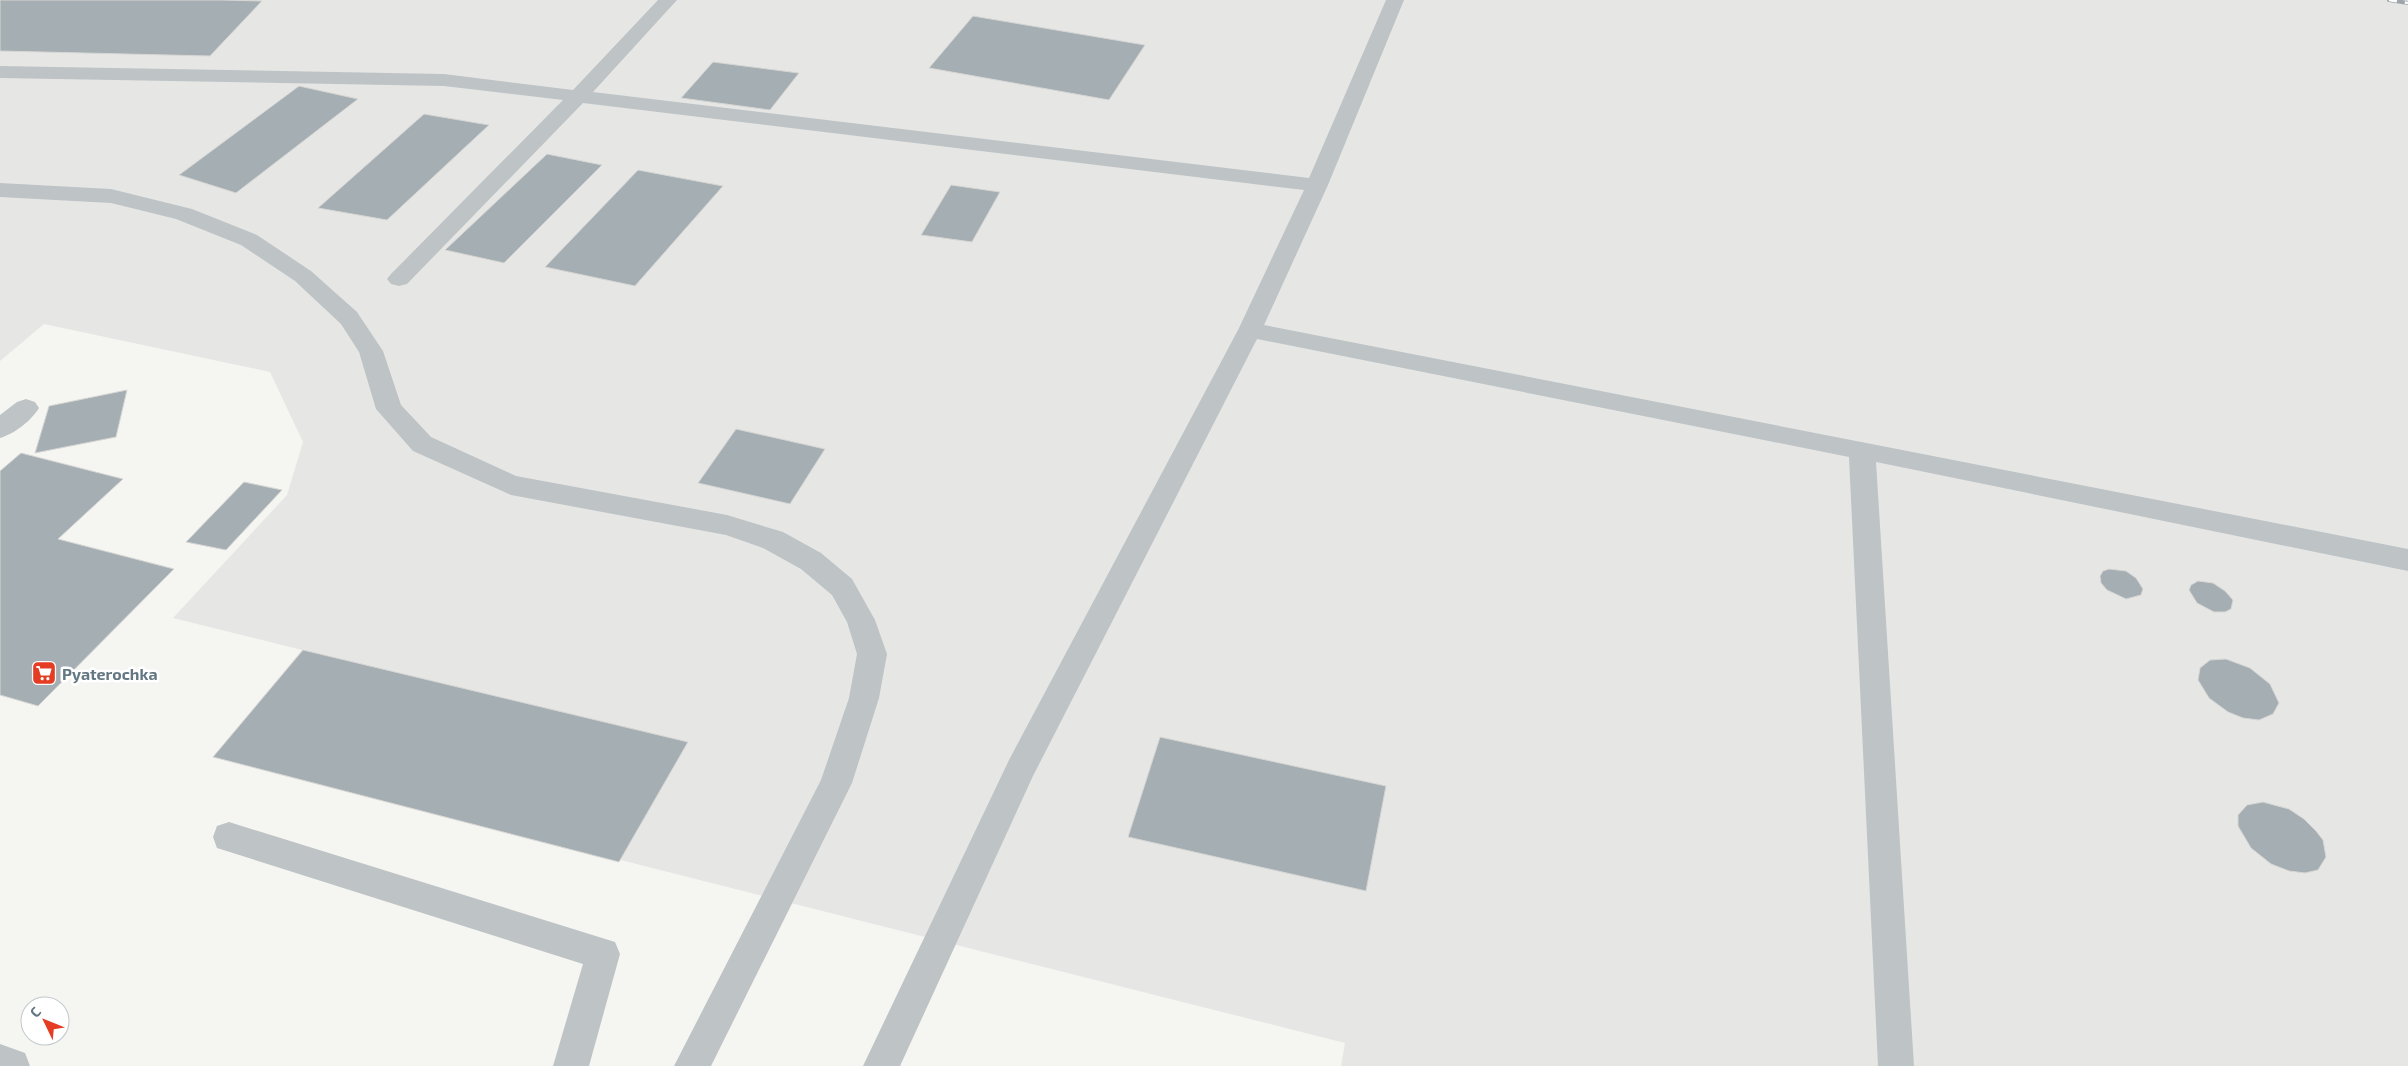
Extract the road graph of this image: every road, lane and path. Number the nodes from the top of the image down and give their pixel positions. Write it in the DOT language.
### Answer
graph roads {
  1 [pos="668,0"];
  2 [pos="1395,0"];
  3 [pos="0,72"];
  4 [pos="578,96"];
  5 [pos="1317,185"];
  6 [pos="0,190"];
  7 [pos="399,278"];
  8 [pos="1250,330"];
  9 [pos="26,408"];
  10 [pos="0,429"];
  11 [pos="1862,450"];
  12 [pos="2408,560"];
  13 [pos="229,837"];
  14 [pos="0,1062"];
  15 [pos="12,1066"];
  16 [pos="571,1066"];
  17 [pos="692,1066"];
  18 [pos="882,1066"];
  19 [pos="1896,1066"];
  1 -- 4 [label="street"];
  2 -- 5 [label="street"];
  3 -- 4 [label="street"];
  4 -- 5 [label="street"];
  4 -- 7 [label="street"];
  5 -- 8 [label="street"];
  6 -- 17 [label="street"];
  8 -- 11 [label="street"];
  8 -- 18 [label="street"];
  9 -- 10 [label="street"];
  11 -- 12 [label="street"];
  11 -- 19 [label="street"];
  13 -- 16 [label="street"];
  14 -- 15 [label="street"];
}
